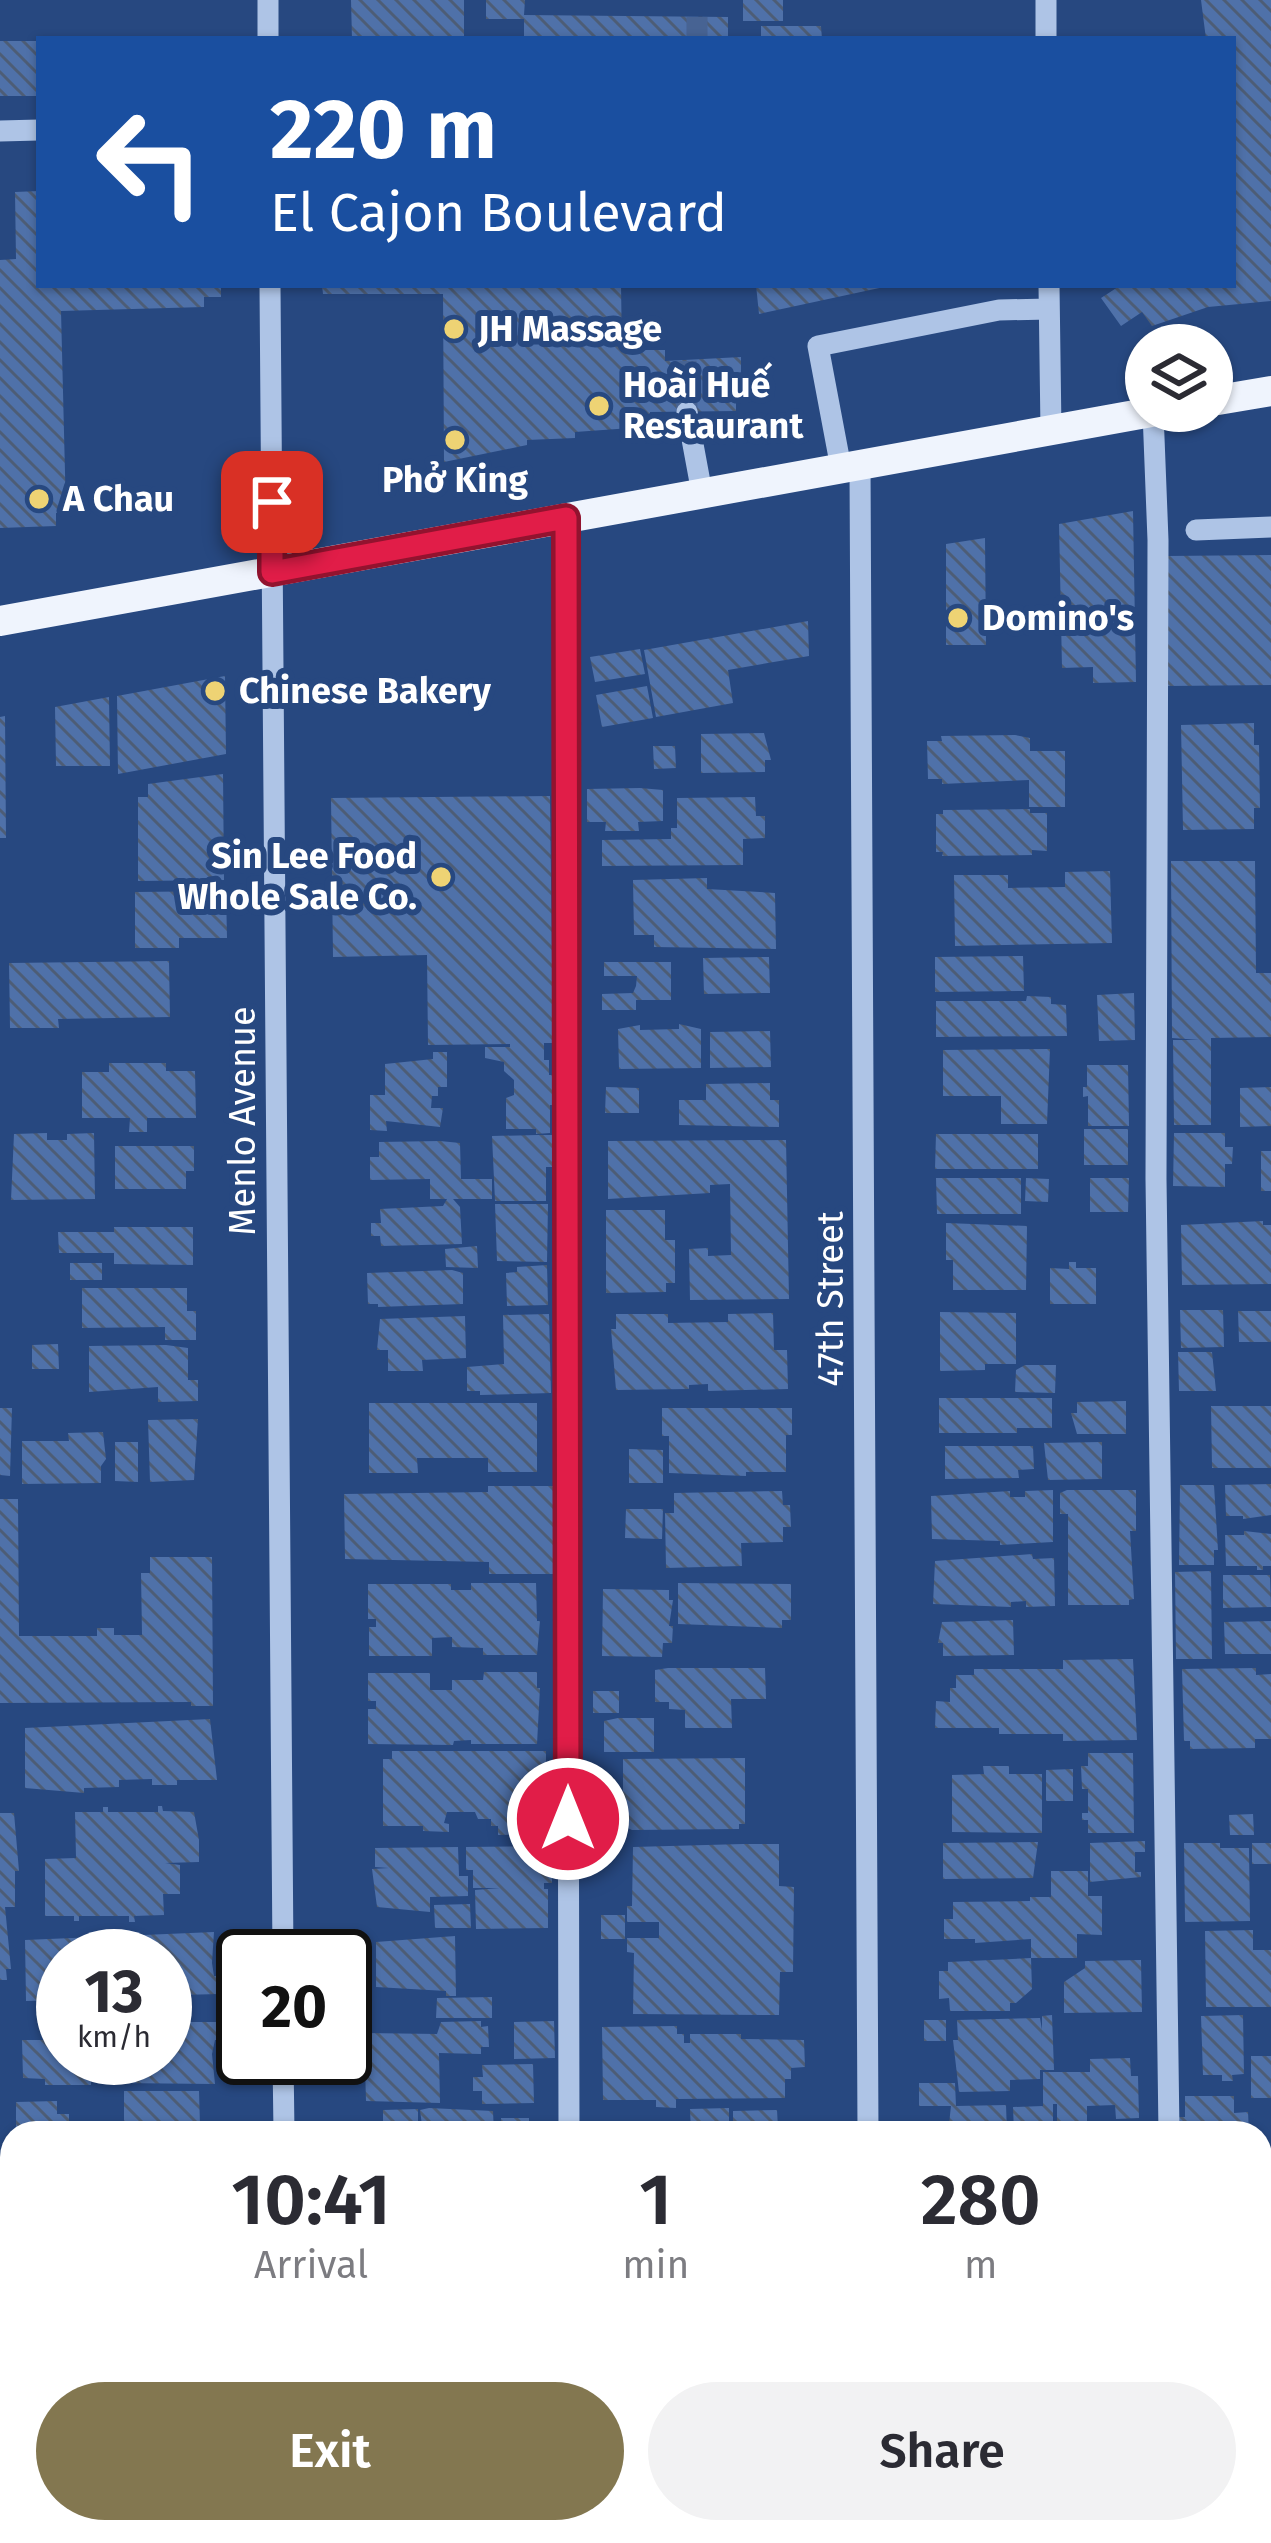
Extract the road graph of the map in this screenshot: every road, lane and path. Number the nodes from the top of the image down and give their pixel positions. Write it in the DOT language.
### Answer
graph roads {
  1 [pos="268,0"];
  2 [pos="1046,0"];
  3 [pos="268,36"];
  4 [pos="1046,36"];
  5 [pos="0,130"];
  6 [pos="36,130"];
  7 [pos="270,288"];
  8 [pos="1049,288"];
  9 [pos="1049,309"];
  10 [pos="1271,391"];
  11 [pos="1233,397"];
  12 [pos="687,412"];
  13 [pos="1125,417"];
  14 [pos="1051,431"];
  15 [pos="1155,432"];
  16 [pos="850,466"];
  17 [pos="702,493"];
  18 [pos="566,518"];
  19 [pos="1271,527"];
  20 [pos="1196,530"];
  21 [pos="272,572"];
  22 [pos="0,620"];
  23 [pos="283,1929"];
  24 [pos="284,2085"];
  25 [pos="284,2121"];
  26 [pos="569,2121"];
  27 [pos="868,2121"];
  28 [pos="1169,2121"];
  1 -- 3 [label="street"];
  2 -- 4 [label="street"];
  5 -- 6 [label="street"];
  7 -- 21 [label="street, Menlo Avenue"];
  8 -- 9 [label="street"];
  9 -- 14 [label="street"];
  9 -- 16 [label="street, 47th Street"];
  10 -- 11 [label="main road"];
  12 -- 17 [label="street"];
  13 -- 14 [label="main road"];
  14 -- 16 [label="main road"];
  15 -- 28 [label="street"];
  16 -- 17 [label="main road"];
  16 -- 27 [label="street, 47th Street"];
  17 -- 18 [label="main road"];
  18 -- 21 [label="main road"];
  18 -- 26 [label="street"];
  19 -- 20 [label="street"];
  21 -- 22 [label="main road"];
  21 -- 23 [label="street, Menlo Avenue"];
  24 -- 25 [label="street"];
}
